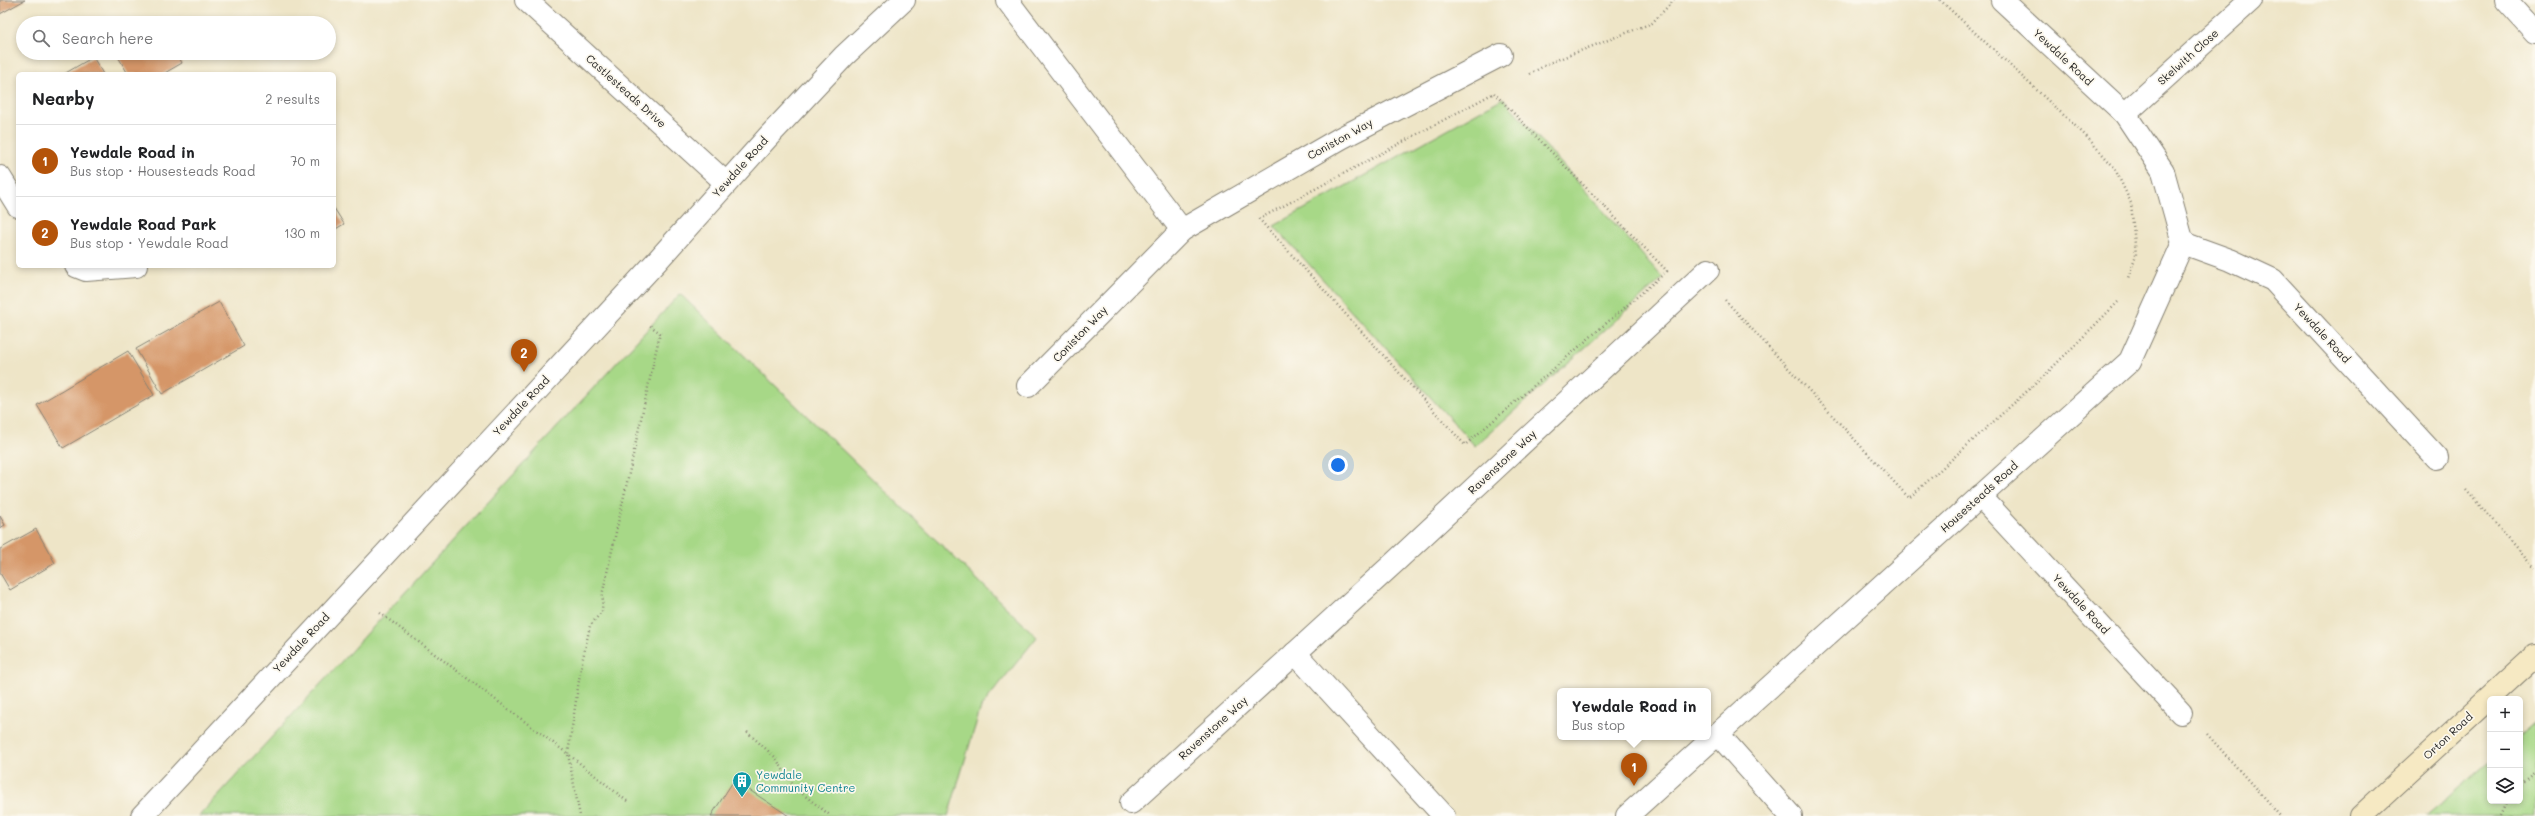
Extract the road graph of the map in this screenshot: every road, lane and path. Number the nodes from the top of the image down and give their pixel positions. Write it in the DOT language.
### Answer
graph roads {
  1 [pos="526,0"];
  2 [pos="904,0"];
  3 [pos="1007,0"];
  4 [pos="1674,0"];
  5 [pos="1940,0"];
  6 [pos="2002,0"];
  7 [pos="2251,0"];
  8 [pos="2506,0"];
  9 [pos="2535,32"];
  10 [pos="1501,55"];
  11 [pos="1529,74"];
  12 [pos="1501,89"];
  13 [pos="1494,93"];
  14 [pos="2125,114"];
  15 [pos="0,177"];
  16 [pos="726,183"];
  17 [pos="16,203"];
  18 [pos="1182,230"];
  19 [pos="2183,243"];
  20 [pos="81,268"];
  21 [pos="111,268"];
  22 [pos="1708,270"];
  23 [pos="2126,285"];
  24 [pos="2121,300"];
  25 [pos="1718,305"];
  26 [pos="648,324"];
  27 [pos="1028,386"];
  28 [pos="2437,458"];
  29 [pos="2466,490"];
  30 [pos="1980,496"];
  31 [pos="2535,568"];
  32 [pos="380,613"];
  33 [pos="1295,653"];
  34 [pos="2535,656"];
  35 [pos="2181,713"];
  36 [pos="2203,729"];
  37 [pos="747,732"];
  38 [pos="1718,734"];
  39 [pos="568,754"];
  40 [pos="2535,772"];
  41 [pos="2523,782"];
  42 [pos="627,801"];
  43 [pos="1131,802"];
  44 [pos="2507,804"];
  45 [pos="142,816"];
  46 [pos="580,816"];
  47 [pos="831,816"];
  48 [pos="1444,816"];
  49 [pos="1627,816"];
  50 [pos="1791,816"];
  51 [pos="2280,816"];
  52 [pos="2361,816"];
  53 [pos="2501,816"];
  1 -- 16 [label="street, Castlesteads Drive"];
  2 -- 16 [label="street, Yewdale Road"];
  3 -- 18 [label="street"];
  4 -- 11 [label="path"];
  5 -- 23 [label="path"];
  6 -- 14 [label="street, Yewdale Road"];
  7 -- 14 [label="street, Skelwith Close"];
  8 -- 9 [label="street"];
  10 -- 18 [label="street, Coniston Way"];
  12 -- 13 [label="path"];
  13 -- 13 [label="path"];
  14 -- 19 [label="street"];
  15 -- 17 [label="street"];
  16 -- 45 [label="street, Yewdale Road"];
  18 -- 27 [label="street, Coniston Way"];
  19 -- 28 [label="street, Yewdale Road"];
  19 -- 30 [label="street, Housesteads Road"];
  20 -- 21 [label="street"];
  22 -- 33 [label="street, Ravenstone Way"];
  24 -- 25 [label="path"];
  26 -- 39 [label="path"];
  29 -- 31 [label="path"];
  30 -- 35 [label="street, Yewdale Road"];
  30 -- 38 [label="street, Housesteads Road"];
  32 -- 39 [label="path"];
  33 -- 43 [label="street, Ravenstone Way"];
  33 -- 48 [label="street"];
  34 -- 52 [label="street, Orton Road"];
  36 -- 51 [label="path"];
  37 -- 47 [label="path"];
  38 -- 49 [label="street, Housesteads Road"];
  38 -- 50 [label="street"];
  39 -- 42 [label="path"];
  39 -- 46 [label="path"];
  40 -- 41 [label="path"];
  44 -- 53 [label="path"];
}
